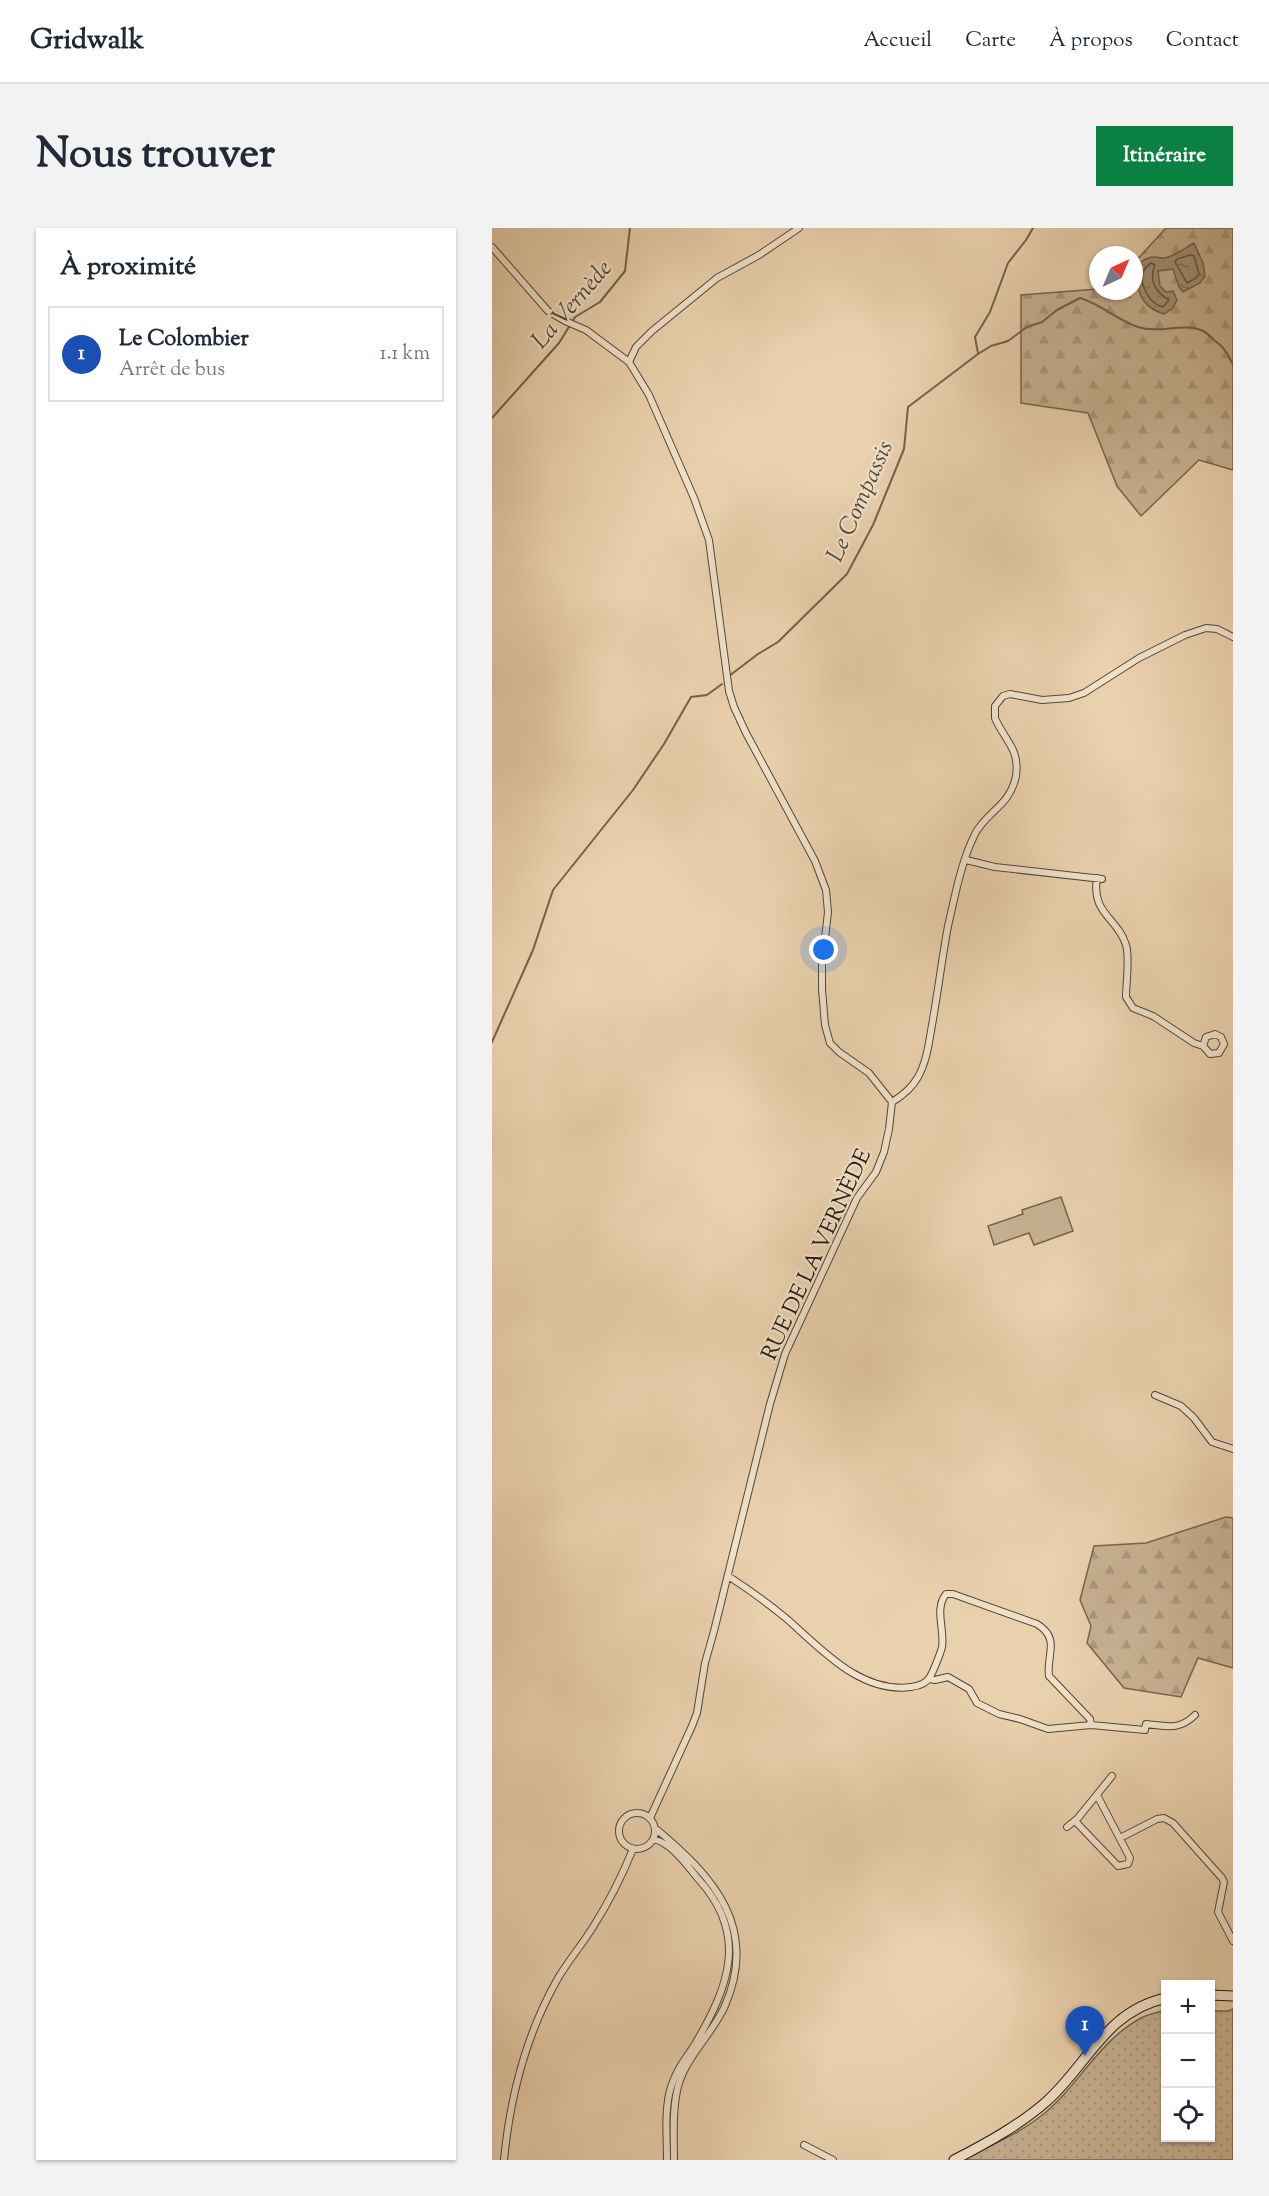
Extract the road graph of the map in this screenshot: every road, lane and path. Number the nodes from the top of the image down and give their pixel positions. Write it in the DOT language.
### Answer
graph roads {
  1 [pos="799,228"];
  2 [pos="492,247"];
  3 [pos="629,362"];
  4 [pos="1233,637"];
  5 [pos="966,860"];
  6 [pos="1203,1046"];
  7 [pos="891,1102"];
  8 [pos="1155,1395"];
  9 [pos="1233,1449"];
  10 [pos="728,1576"];
  11 [pos="930,1678"];
  12 [pos="1195,1715"];
  13 [pos="1091,1725"];
  14 [pos="1112,1776"];
  15 [pos="1097,1795"];
  16 [pos="650,1818"];
  17 [pos="1075,1821"];
  18 [pos="1067,1827"];
  19 [pos="655,1828"];
  20 [pos="1120,1838"];
  21 [pos="654,1839"];
  22 [pos="633,1849"];
  23 [pos="1233,1941"];
  24 [pos="1215,1995"];
  25 [pos="1233,1996"];
  26 [pos="1161,2000"];
  27 [pos="804,2145"];
  28 [pos="504,2160"];
  29 [pos="667,2160"];
  30 [pos="674,2160"];
  31 [pos="833,2160"];
  32 [pos="954,2160"];
  1 -- 3 [label="street"];
  2 -- 3 [label="street"];
  3 -- 7 [label="street"];
  4 -- 5 [label="street"];
  5 -- 6 [label="street"];
  5 -- 7 [label="street"];
  7 -- 10 [label="street, RUE DE LA VERNÈDE"];
  8 -- 9 [label="street"];
  10 -- 11 [label="street"];
  10 -- 16 [label="street, RUE DE LA VERNÈDE"];
  11 -- 13 [label="street"];
  11 -- 13 [label="street"];
  12 -- 13 [label="street"];
  14 -- 15 [label="street"];
  15 -- 17 [label="street"];
  15 -- 20 [label="street"];
  16 -- 19 [label="street"];
  16 -- 22 [label="street"];
  17 -- 18 [label="street"];
  17 -- 20 [label="street"];
  19 -- 21 [label="street"];
  19 -- 30 [label="street"];
  20 -- 23 [label="street"];
  21 -- 22 [label="street"];
  21 -- 29 [label="street"];
  22 -- 28 [label="street"];
  24 -- 25 [label="main road"];
  26 -- 32 [label="main road"];
  27 -- 31 [label="street"];
}
